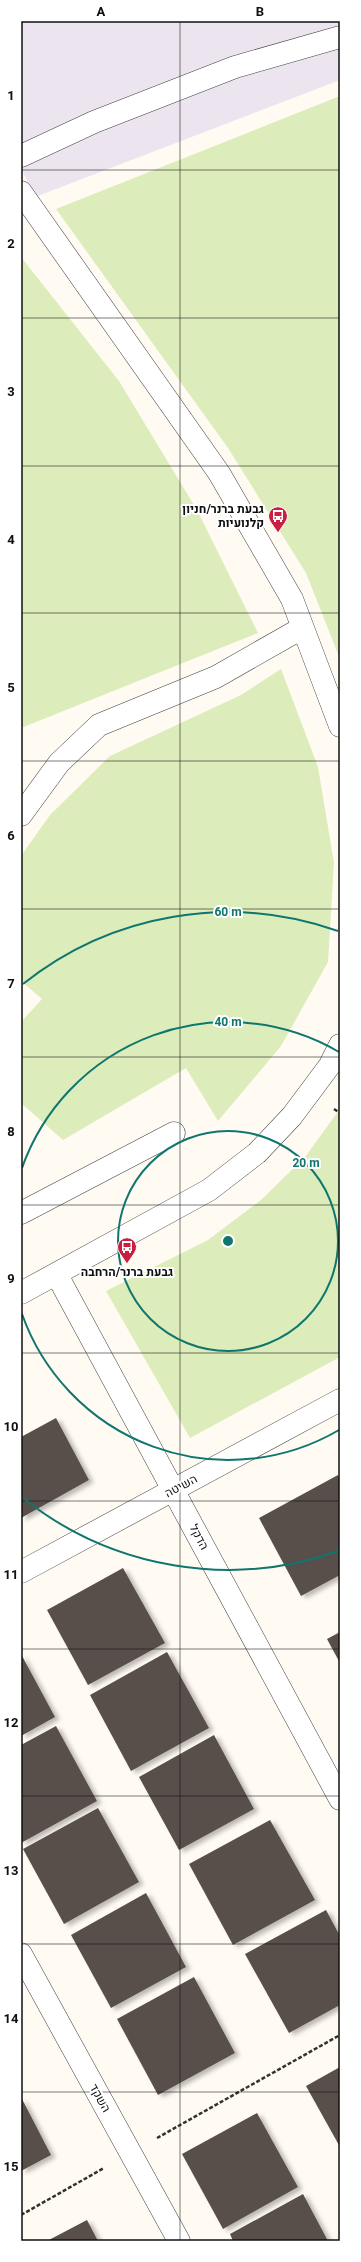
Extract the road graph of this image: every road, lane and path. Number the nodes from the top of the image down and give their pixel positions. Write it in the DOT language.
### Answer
graph roads {
  1 [pos="340,37"];
  2 [pos="21,156"];
  3 [pos="21,192"];
  4 [pos="302,628"];
  5 [pos="340,726"];
  6 [pos="21,815"];
  7 [pos="340,1045"];
  8 [pos="174,1133"];
  9 [pos="21,1213"];
  10 [pos="57,1275"];
  11 [pos="21,1293"];
  12 [pos="340,1400"];
  13 [pos="174,1490"];
  14 [pos="21,1572"];
  15 [pos="340,1799"];
  16 [pos="21,1954"];
  17 [pos="340,2035"];
  18 [pos="130,2153"];
  19 [pos="21,2215"];
  20 [pos="179,2241"];
  1 -- 2 [label="street"];
  3 -- 4 [label="street"];
  4 -- 5 [label="street"];
  4 -- 6 [label="street"];
  7 -- 10 [label="street"];
  8 -- 9 [label="street"];
  10 -- 11 [label="street"];
  10 -- 13 [label="street, הדקל"];
  12 -- 13 [label="street, השיטה"];
  13 -- 14 [label="street, השיטה"];
  13 -- 15 [label="street, הדקל"];
  16 -- 18 [label="street, השקד"];
  17 -- 18 [label="path"];
  18 -- 19 [label="path"];
  18 -- 20 [label="street, השקד"];
}
